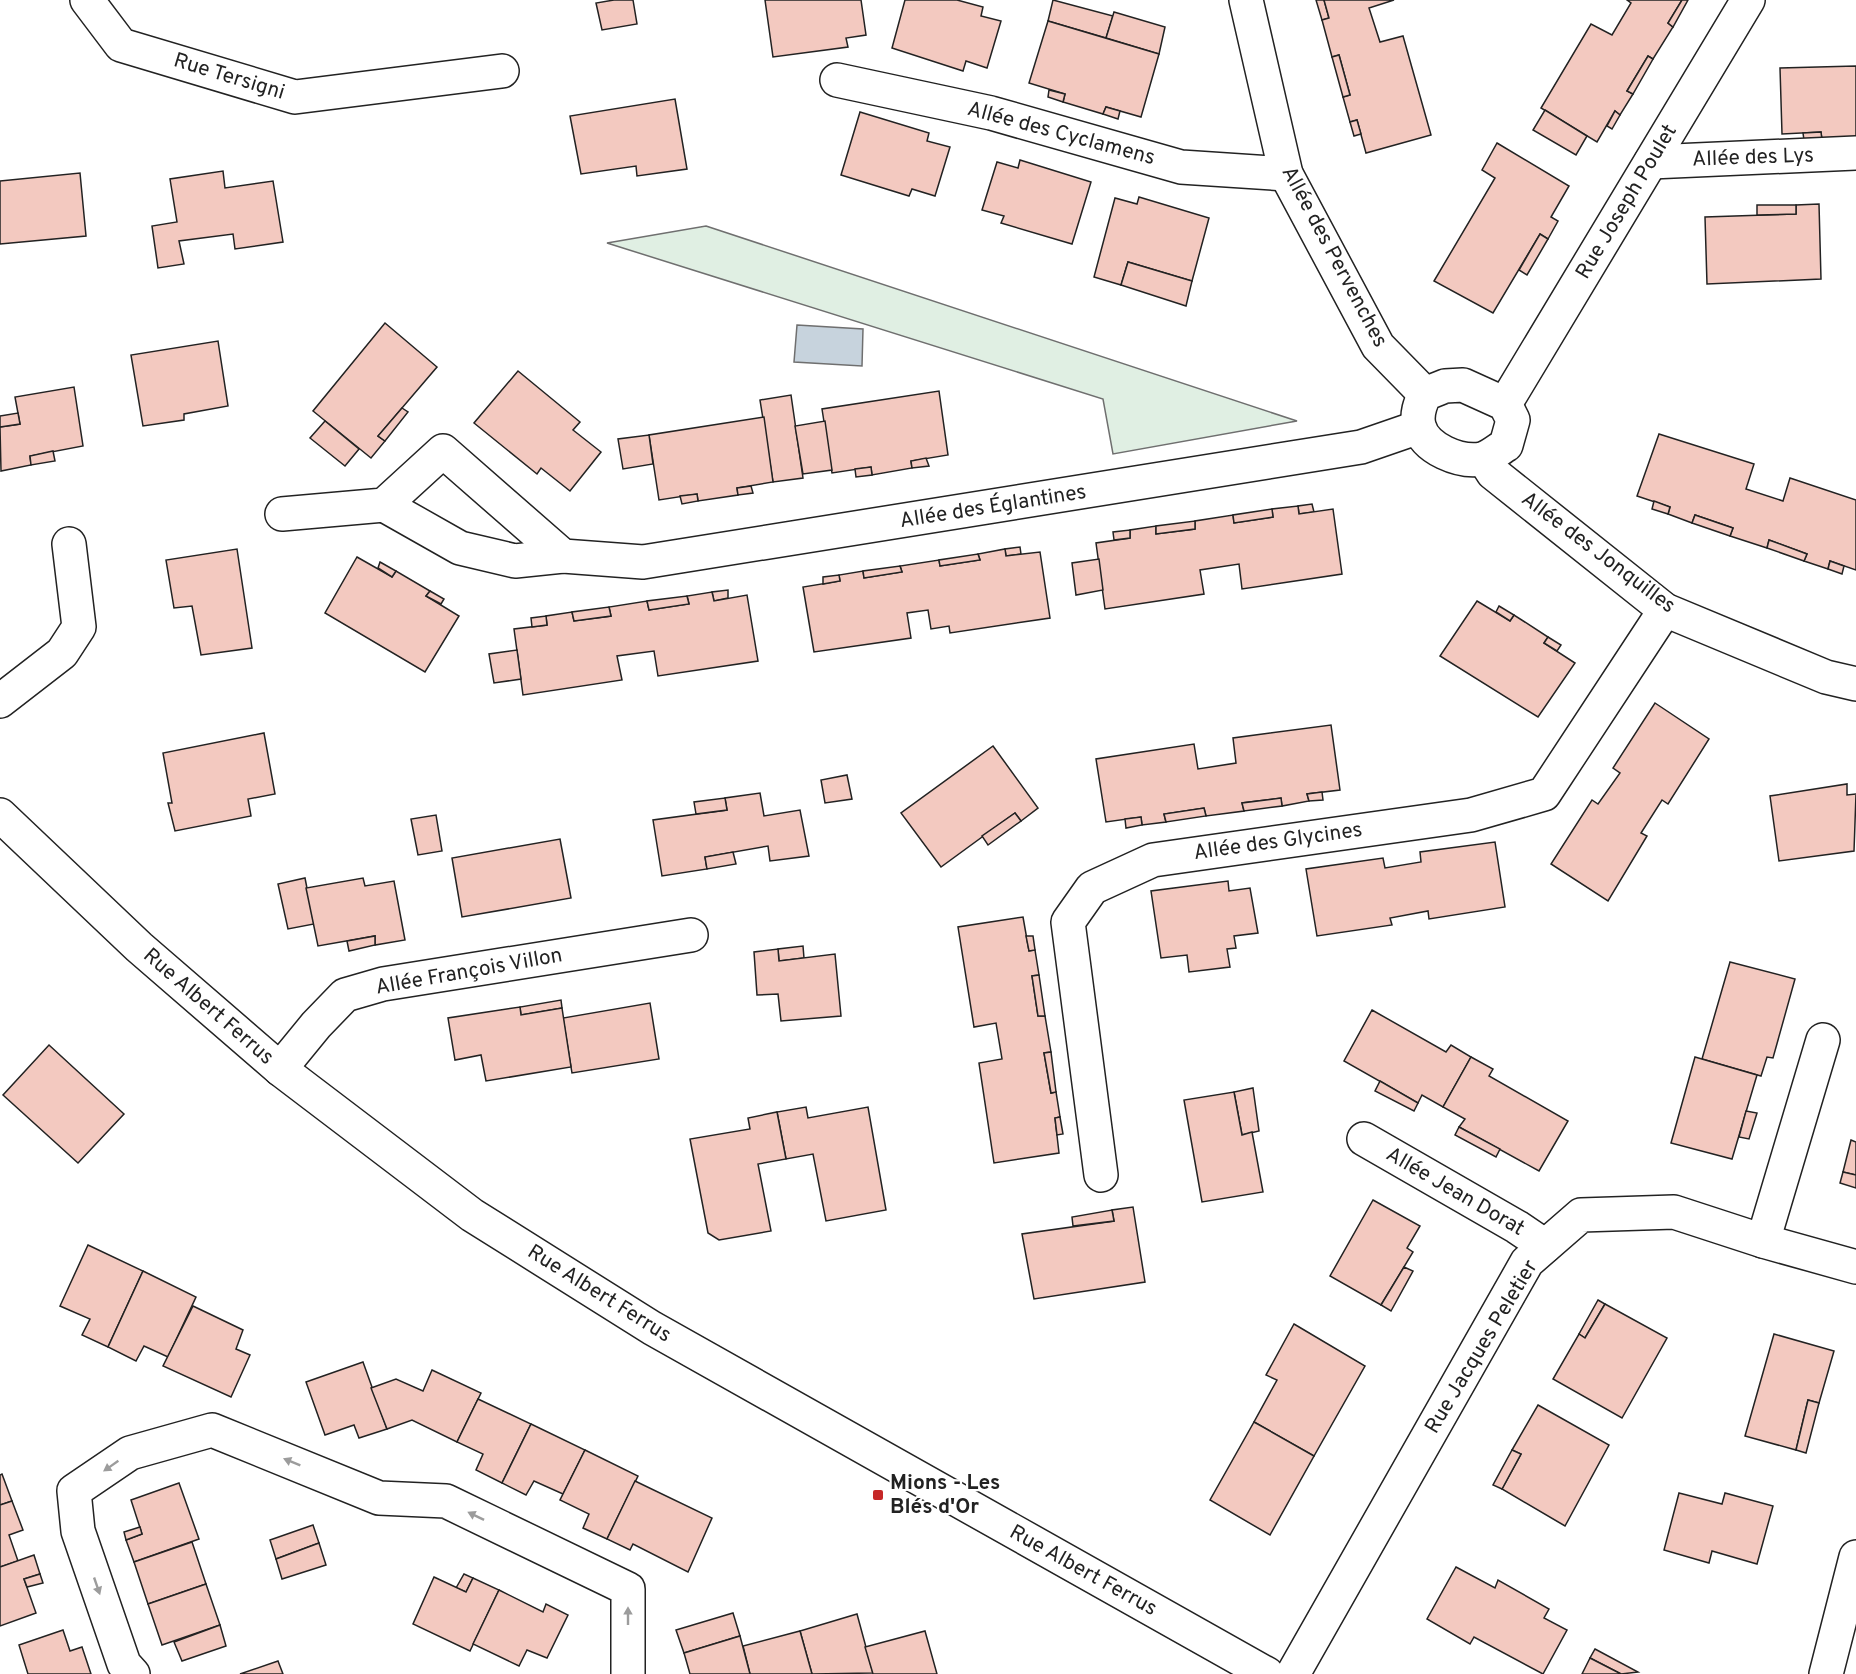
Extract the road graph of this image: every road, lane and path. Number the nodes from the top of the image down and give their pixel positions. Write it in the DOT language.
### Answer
graph roads {
  1 [pos="87,0"];
  2 [pos="1246,0"];
  3 [pos="1748,0"];
  4 [pos="502,71"];
  5 [pos="837,80"];
  6 [pos="1856,153"];
  7 [pos="1651,162"];
  8 [pos="1286,174"];
  9 [pos="1425,394"];
  10 [pos="1505,404"];
  11 [pos="1419,428"];
  12 [pos="1484,459"];
  13 [pos="384,505"];
  14 [pos="282,514"];
  15 [pos="69,544"];
  16 [pos="563,556"];
  17 [pos="1665,610"];
  18 [pos="1856,684"];
  19 [pos="0,701"];
  20 [pos="0,815"];
  21 [pos="691,935"];
  22 [pos="1823,1040"];
  23 [pos="280,1069"];
  24 [pos="1364,1139"];
  25 [pos="1101,1175"];
  26 [pos="1763,1241"];
  27 [pos="1545,1246"];
  28 [pos="1856,1267"];
  29 [pos="1856,1557"];
  30 [pos="133,1674"];
  31 [pos="628,1674"];
  32 [pos="1267,1674"];
  33 [pos="1293,1674"];
  34 [pos="1826,1674"];
  1 -- 4 [label="street, Rue Tersigni"];
  2 -- 8 [label="street, Allée des Pervenches"];
  3 -- 7 [label="street, Rue Joseph Poulet"];
  5 -- 8 [label="street, Allée des Cyclamens"];
  6 -- 7 [label="street, Allée des Lys"];
  7 -- 10 [label="street, Rue Joseph Poulet"];
  8 -- 9 [label="street, Allée des Pervenches"];
  9 -- 10 [label="street"];
  9 -- 11 [label="street"];
  10 -- 12 [label="street"];
  11 -- 12 [label="street"];
  11 -- 16 [label="street, Allée des Églantines"];
  12 -- 17 [label="street, Allée des Jonquilles"];
  13 -- 14 [label="street"];
  13 -- 16 [label="street, Allée des Églantines"];
  13 -- 16 [label="street"];
  15 -- 19 [label="street"];
  17 -- 18 [label="street, Allée des Jonquilles"];
  17 -- 25 [label="street, Allée des Glycines"];
  20 -- 23 [label="street, Rue Albert Ferrus"];
  21 -- 23 [label="street, Allée François Villon"];
  22 -- 26 [label="street"];
  23 -- 32 [label="street, Rue Albert Ferrus"];
  24 -- 27 [label="street, Allée Jean Dorat"];
  26 -- 27 [label="street, Rue Jacques Peletier"];
  26 -- 28 [label="street, Rue Jacques Peletier"];
  27 -- 33 [label="street, Rue Jacques Peletier"];
  29 -- 34 [label="street"];
  31 -- 30 [label="street, one-way"];
}
